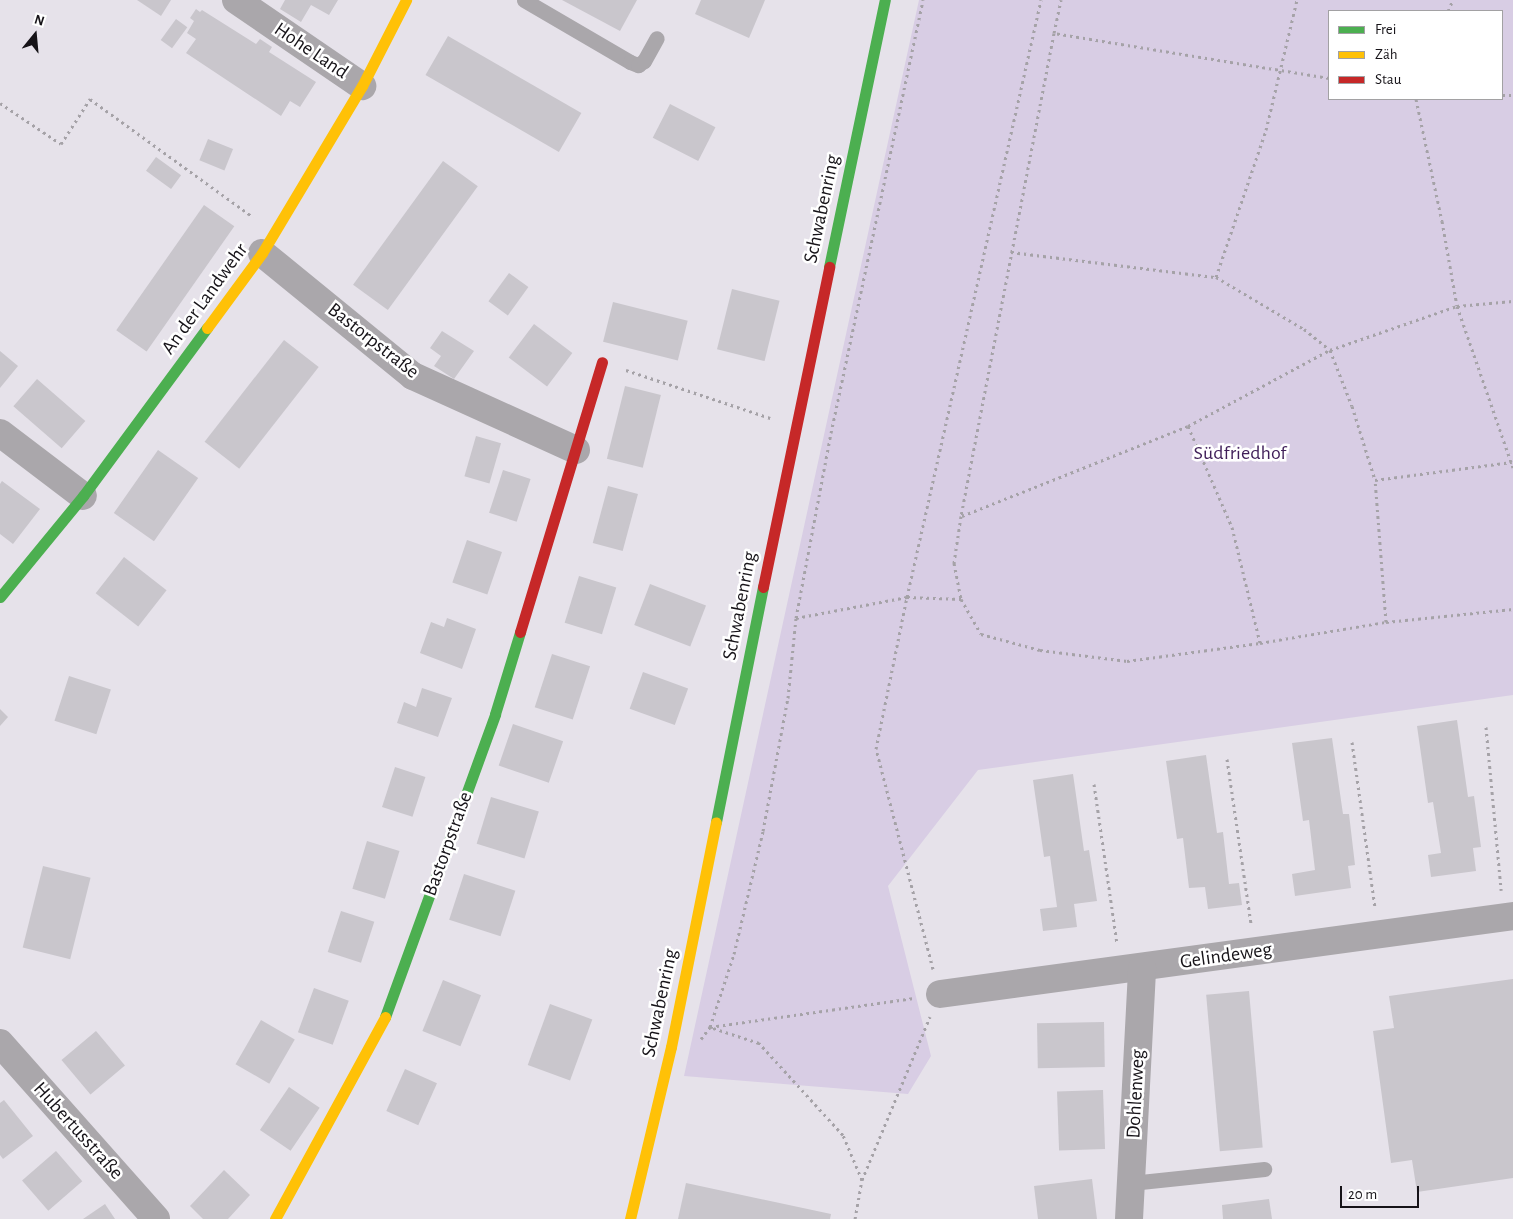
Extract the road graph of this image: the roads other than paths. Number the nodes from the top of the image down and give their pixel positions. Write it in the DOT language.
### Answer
graph roads {
  1 [pos="236,0"];
  2 [pos="406,0"];
  3 [pos="524,0"];
  4 [pos="885,0"];
  5 [pos="657,38"];
  6 [pos="362,86"];
  7 [pos="268,243"];
  8 [pos="602,362"];
  9 [pos="0,433"];
  10 [pos="576,450"];
  11 [pos="83,496"];
  12 [pos="0,597"];
  13 [pos="1509,917"];
  14 [pos="1131,970"];
  15 [pos="940,994"];
  16 [pos="0,1043"];
  17 [pos="1264,1169"];
  18 [pos="1131,1184"];
  19 [pos="156,1219"];
  20 [pos="275,1219"];
  21 [pos="630,1219"];
  22 [pos="1129,1219"];
  1 -- 6 [label="street, Hohe Land"];
  2 -- 6 [label="street, An der Landwehr"];
  3 -- 5 [label="lane"];
  4 -- 21 [label="street, Schwabenring"];
  6 -- 7 [label="street, An der Landwehr"];
  7 -- 10 [label="street, Bastorpstraße"];
  7 -- 11 [label="street, An der Landwehr"];
  8 -- 10 [label="street, Bastorpstraße"];
  9 -- 11 [label="street"];
  10 -- 20 [label="street, Bastorpstraße"];
  11 -- 12 [label="street, An der Landwehr"];
  13 -- 14 [label="street, Gelindeweg"];
  14 -- 15 [label="street, Gelindeweg"];
  14 -- 18 [label="street, Dohlenweg"];
  16 -- 19 [label="street, Hubertusstraße"];
  17 -- 18 [label="lane"];
  18 -- 22 [label="street, Dohlenweg"];
}
